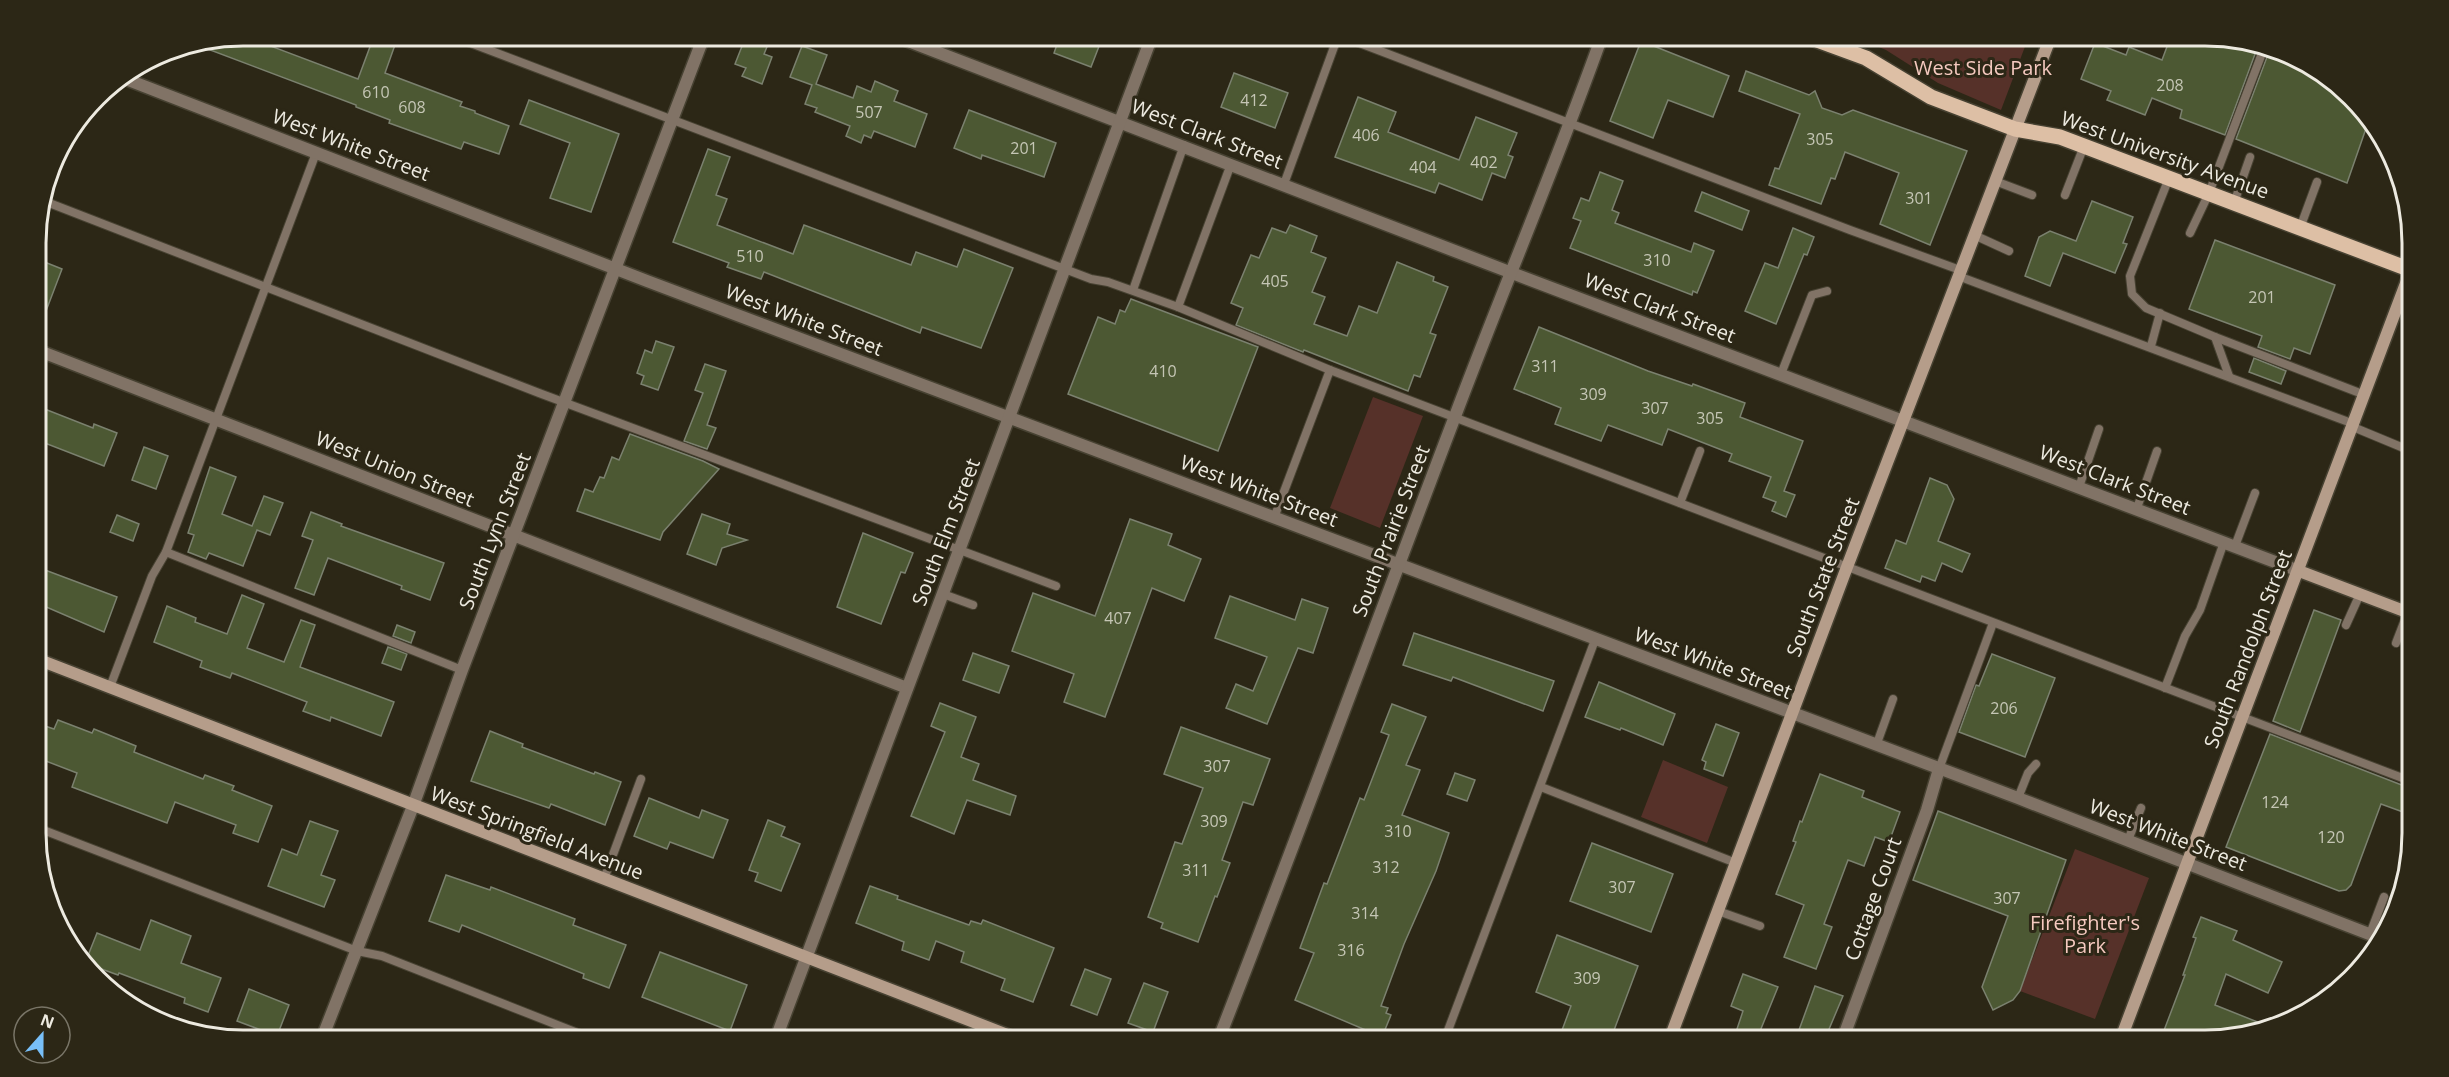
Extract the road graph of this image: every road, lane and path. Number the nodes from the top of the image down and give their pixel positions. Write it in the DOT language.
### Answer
graph roads {
  1 [pos="478,46"];
  2 [pos="700,46"];
  3 [pos="922,46"];
  4 [pos="1148,46"];
  5 [pos="1336,46"];
  6 [pos="1367,46"];
  7 [pos="1598,46"];
  8 [pos="1833,46"];
  9 [pos="2047,46"];
  10 [pos="2262,55"];
  11 [pos="132,81"];
  12 [pos="672,120"];
  13 [pos="1121,122"];
  14 [pos="1571,123"];
  15 [pos="2015,129"];
  16 [pos="1184,145"];
  17 [pos="2084,146"];
  18 [pos="316,153"];
  19 [pos="2250,157"];
  20 [pos="1231,164"];
  21 [pos="2169,178"];
  22 [pos="1995,181"];
  23 [pos="2317,182"];
  24 [pos="1284,184"];
  25 [pos="2209,194"];
  26 [pos="2032,195"];
  27 [pos="2065,195"];
  28 [pos="2234,203"];
  29 [pos="51,204"];
  30 [pos="2300,228"];
  31 [pos="2190,233"];
  32 [pos="1974,235"];
  33 [pos="2009,251"];
  34 [pos="2402,267"];
  35 [pos="615,269"];
  36 [pos="1066,269"];
  37 [pos="1512,273"];
  38 [pos="1959,273"];
  39 [pos="266,287"];
  40 [pos="1133,290"];
  41 [pos="1827,291"];
  42 [pos="2402,294"];
  43 [pos="1178,307"];
  44 [pos="2160,313"];
  45 [pos="2215,337"];
  46 [pos="2151,346"];
  47 [pos="47,354"];
  48 [pos="1330,370"];
  49 [pos="1781,374"];
  50 [pos="2229,376"];
  51 [pos="2365,395"];
  52 [pos="565,403"];
  53 [pos="1454,417"];
  54 [pos="214,418"];
  55 [pos="1009,418"];
  56 [pos="1903,421"];
  57 [pos="2353,426"];
  58 [pos="2099,429"];
  59 [pos="2402,447"];
  60 [pos="1700,451"];
  61 [pos="2157,451"];
  62 [pos="2079,487"];
  63 [pos="2255,493"];
  64 [pos="1680,503"];
  65 [pos="2137,508"];
  66 [pos="1274,518"];
  67 [pos="514,537"];
  68 [pos="2229,544"];
  69 [pos="960,550"];
  70 [pos="165,552"];
  71 [pos="1400,565"];
  72 [pos="1847,567"];
  73 [pos="2298,571"];
  74 [pos="1056,586"];
  75 [pos="944,594"];
  76 [pos="2360,594"];
  77 [pos="973,605"];
  78 [pos="2402,610"];
  79 [pos="1993,623"];
  80 [pos="2346,626"];
  81 [pos="2402,630"];
  82 [pos="1595,640"];
  83 [pos="2396,643"];
  84 [pos="46,663"];
  85 [pos="462,670"];
  86 [pos="110,687"];
  87 [pos="907,688"];
  88 [pos="2165,688"];
  89 [pos="1893,699"];
  90 [pos="1792,714"];
  91 [pos="2242,717"];
  92 [pos="1876,746"];
  93 [pos="2036,764"];
  94 [pos="1939,769"];
  95 [pos="2402,778"];
  96 [pos="641,779"];
  97 [pos="1541,787"];
  98 [pos="2018,798"];
  99 [pos="413,806"];
  100 [pos="2141,808"];
  101 [pos="46,831"];
  102 [pos="2128,840"];
  103 [pos="1736,863"];
  104 [pos="2187,863"];
  105 [pos="604,879"];
  106 [pos="2384,897"];
  107 [pos="1718,911"];
  108 [pos="1761,926"];
  109 [pos="2377,929"];
  110 [pos="2374,935"];
  111 [pos="357,951"];
  112 [pos="807,957"];
  113 [pos="325,1030"];
  114 [pos="570,1030"];
  115 [pos="779,1030"];
  116 [pos="995,1030"];
  117 [pos="1222,1030"];
  118 [pos="1448,1030"];
  119 [pos="1673,1030"];
  120 [pos="1846,1030"];
  121 [pos="2124,1030"];
  1 -- 12 [label="lane"];
  2 -- 12 [label="street, South Lynn Street"];
  3 -- 13 [label="street, West Clark Street"];
  4 -- 13 [label="street, South Elm Street"];
  5 -- 24 [label="lane"];
  6 -- 14 [label="lane"];
  7 -- 14 [label="street, South Prairie Street"];
  8 -- 15 [label="main road, West University Avenue"];
  9 -- 15 [label="main road, South State Street"];
  10 -- 25 [label="lane"];
  11 -- 18 [label="street, West White Street"];
  12 -- 35 [label="street, South Lynn Street"];
  12 -- 36 [label="lane"];
  13 -- 16 [label="street, West Clark Street"];
  13 -- 36 [label="street, South Elm Street"];
  14 -- 37 [label="street, South Prairie Street"];
  14 -- 38 [label="lane"];
  15 -- 17 [label="main road, West University Avenue"];
  15 -- 22 [label="main road, South State Street"];
  16 -- 20 [label="street, West Clark Street"];
  16 -- 40 [label="lane"];
  17 -- 21 [label="main road, West University Avenue"];
  17 -- 27 [label="lane"];
  18 -- 35 [label="street, West White Street"];
  18 -- 39 [label="lane"];
  19 -- 28 [label="lane"];
  20 -- 24 [label="street, West Clark Street"];
  20 -- 43 [label="lane"];
  21 -- 25 [label="main road, West University Avenue"];
  21 -- 44 [label="lane"];
  22 -- 26 [label="lane"];
  22 -- 32 [label="main road, South State Street"];
  23 -- 30 [label="lane"];
  24 -- 37 [label="street, West Clark Street"];
  25 -- 28 [label="main road, West University Avenue"];
  25 -- 31 [label="lane"];
  28 -- 30 [label="main road, West University Avenue"];
  29 -- 39 [label="lane"];
  30 -- 34 [label="main road, West University Avenue"];
  32 -- 33 [label="lane"];
  32 -- 38 [label="main road, South State Street"];
  35 -- 52 [label="street, South Lynn Street"];
  35 -- 55 [label="street, West White Street"];
  36 -- 40 [label="lane"];
  36 -- 55 [label="street, South Elm Street"];
  37 -- 49 [label="street, West Clark Street"];
  37 -- 53 [label="street, South Prairie Street"];
  38 -- 46 [label="lane"];
  38 -- 56 [label="main road, South State Street"];
  39 -- 52 [label="lane"];
  39 -- 54 [label="lane"];
  40 -- 43 [label="lane"];
  41 -- 49 [label="lane"];
  42 -- 51 [label="main road, South Randolph Street"];
  43 -- 48 [label="lane"];
  44 -- 45 [label="lane"];
  44 -- 46 [label="lane"];
  45 -- 50 [label="lane"];
  45 -- 51 [label="lane"];
  46 -- 50 [label="lane"];
  47 -- 54 [label="street, West Union Street"];
  48 -- 53 [label="lane"];
  48 -- 66 [label="lane"];
  49 -- 56 [label="street, West Clark Street"];
  50 -- 57 [label="lane"];
  51 -- 57 [label="main road, South Randolph Street"];
  52 -- 67 [label="street, South Lynn Street"];
  52 -- 69 [label="lane"];
  53 -- 64 [label="lane"];
  53 -- 71 [label="street, South Prairie Street"];
  54 -- 67 [label="street, West Union Street"];
  54 -- 70 [label="lane"];
  55 -- 66 [label="street, West White Street"];
  55 -- 69 [label="street, South Elm Street"];
  56 -- 62 [label="street, West Clark Street"];
  56 -- 72 [label="main road, South State Street"];
  57 -- 59 [label="lane"];
  57 -- 73 [label="main road, South Randolph Street"];
  58 -- 62 [label="lane"];
  60 -- 64 [label="lane"];
  61 -- 65 [label="lane"];
  62 -- 65 [label="street, West Clark Street"];
  63 -- 68 [label="lane"];
  64 -- 72 [label="lane"];
  65 -- 68 [label="street, West Clark Street"];
  66 -- 71 [label="street, West White Street"];
  67 -- 85 [label="street, South Lynn Street"];
  67 -- 87 [label="street, West Union Street"];
  68 -- 73 [label="street, West Clark Street"];
  68 -- 88 [label="lane"];
  69 -- 74 [label="lane"];
  69 -- 75 [label="street, South Elm Street"];
  70 -- 85 [label="lane"];
  70 -- 86 [label="lane"];
  71 -- 82 [label="street, West White Street"];
  71 -- 117 [label="street, South Prairie Street"];
  72 -- 79 [label="lane"];
  72 -- 90 [label="main road, South State Street"];
  73 -- 76 [label="main road, West Clark Street"];
  73 -- 91 [label="main road, South Randolph Street"];
  75 -- 77 [label="lane"];
  75 -- 87 [label="street, South Elm Street"];
  76 -- 78 [label="main road, West Clark Street"];
  76 -- 80 [label="lane"];
  79 -- 88 [label="lane"];
  79 -- 94 [label="lane"];
  81 -- 83 [label="lane"];
  82 -- 90 [label="street, West White Street"];
  82 -- 97 [label="lane"];
  84 -- 86 [label="main road, West Springfield Avenue"];
  85 -- 99 [label="street, South Lynn Street"];
  86 -- 99 [label="main road, West Springfield Avenue"];
  87 -- 112 [label="street, South Elm Street"];
  88 -- 91 [label="lane"];
  89 -- 92 [label="lane"];
  90 -- 92 [label="street, West White Street"];
  90 -- 103 [label="main road, South State Street"];
  91 -- 95 [label="lane"];
  91 -- 104 [label="main road, South Randolph Street"];
  92 -- 94 [label="street, West White Street"];
  93 -- 98 [label="lane"];
  94 -- 98 [label="street, West White Street"];
  94 -- 120 [label="street, Cottage Court"];
  96 -- 105 [label="lane"];
  97 -- 103 [label="lane"];
  97 -- 118 [label="lane"];
  98 -- 102 [label="street, West White Street"];
  99 -- 105 [label="main road, West Springfield Avenue"];
  99 -- 111 [label="street, South Lynn Street"];
  100 -- 102 [label="lane"];
  101 -- 111 [label="lane"];
  102 -- 104 [label="street, West White Street"];
  103 -- 107 [label="main road, South State Street"];
  104 -- 110 [label="street, West White Street"];
  104 -- 121 [label="main road, South Randolph Street"];
  105 -- 112 [label="main road, West Springfield Avenue"];
  106 -- 109 [label="lane"];
  107 -- 108 [label="lane"];
  107 -- 119 [label="main road, South State Street"];
  111 -- 113 [label="street, South Lynn Street"];
  111 -- 114 [label="lane"];
  112 -- 115 [label="street, South Elm Street"];
  112 -- 116 [label="main road, West Springfield Avenue"];
}
